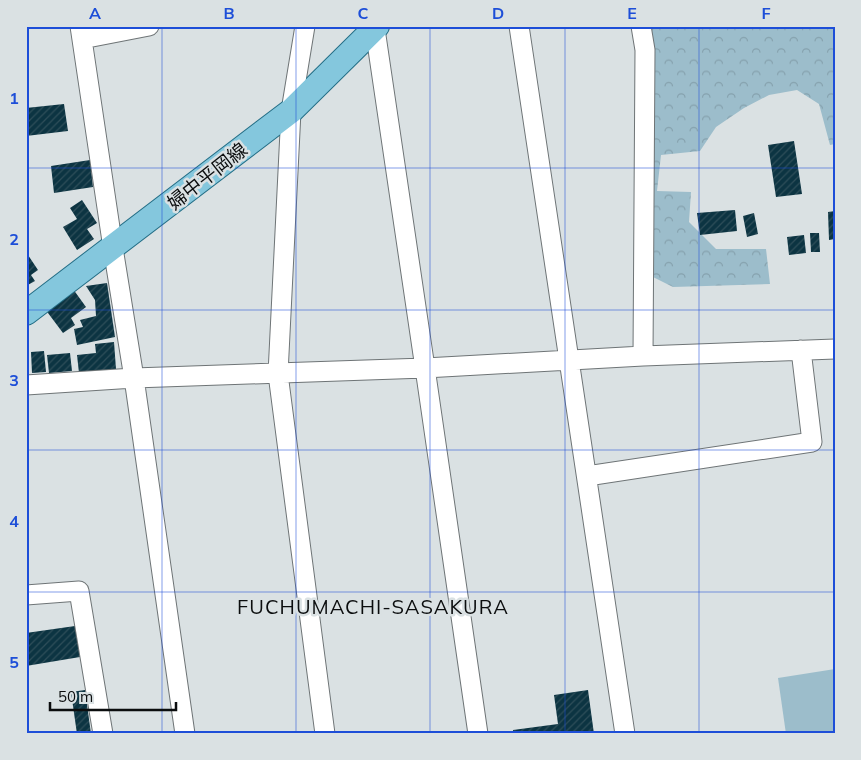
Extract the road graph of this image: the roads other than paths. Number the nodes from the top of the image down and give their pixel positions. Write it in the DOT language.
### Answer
graph roads {
  1 [pos="149,26"];
  2 [pos="305,26"];
  3 [pos="519,26"];
  4 [pos="641,26"];
  5 [pos="376,28"];
  6 [pos="81,33"];
  7 [pos="291,111"];
  8 [pos="113,248"];
  9 [pos="26,313"];
  10 [pos="835,348"];
  11 [pos="802,350"];
  12 [pos="643,356"];
  13 [pos="570,359"];
  14 [pos="425,368"];
  15 [pos="278,374"];
  16 [pos="134,378"];
  17 [pos="26,385"];
  18 [pos="587,476"];
  19 [pos="26,595"];
  20 [pos="103,734"];
  21 [pos="185,734"];
  22 [pos="325,734"];
  23 [pos="478,734"];
  24 [pos="625,734"];
  1 -- 6 [label="street"];
  2 -- 7 [label="street"];
  3 -- 13 [label="street"];
  4 -- 12 [label="street"];
  5 -- 7 [label="main road, 婦中平岡線"];
  5 -- 14 [label="street"];
  6 -- 8 [label="street"];
  7 -- 8 [label="main road, 婦中平岡線"];
  7 -- 15 [label="street"];
  8 -- 9 [label="main road, 婦中平岡線"];
  8 -- 16 [label="street"];
  10 -- 11 [label="street"];
  11 -- 12 [label="street"];
  11 -- 18 [label="street"];
  12 -- 13 [label="street"];
  13 -- 14 [label="street"];
  13 -- 18 [label="street"];
  14 -- 15 [label="street"];
  14 -- 23 [label="street"];
  15 -- 16 [label="street"];
  15 -- 22 [label="street"];
  16 -- 17 [label="street"];
  16 -- 21 [label="street"];
  18 -- 24 [label="street"];
  19 -- 20 [label="street"];
}
